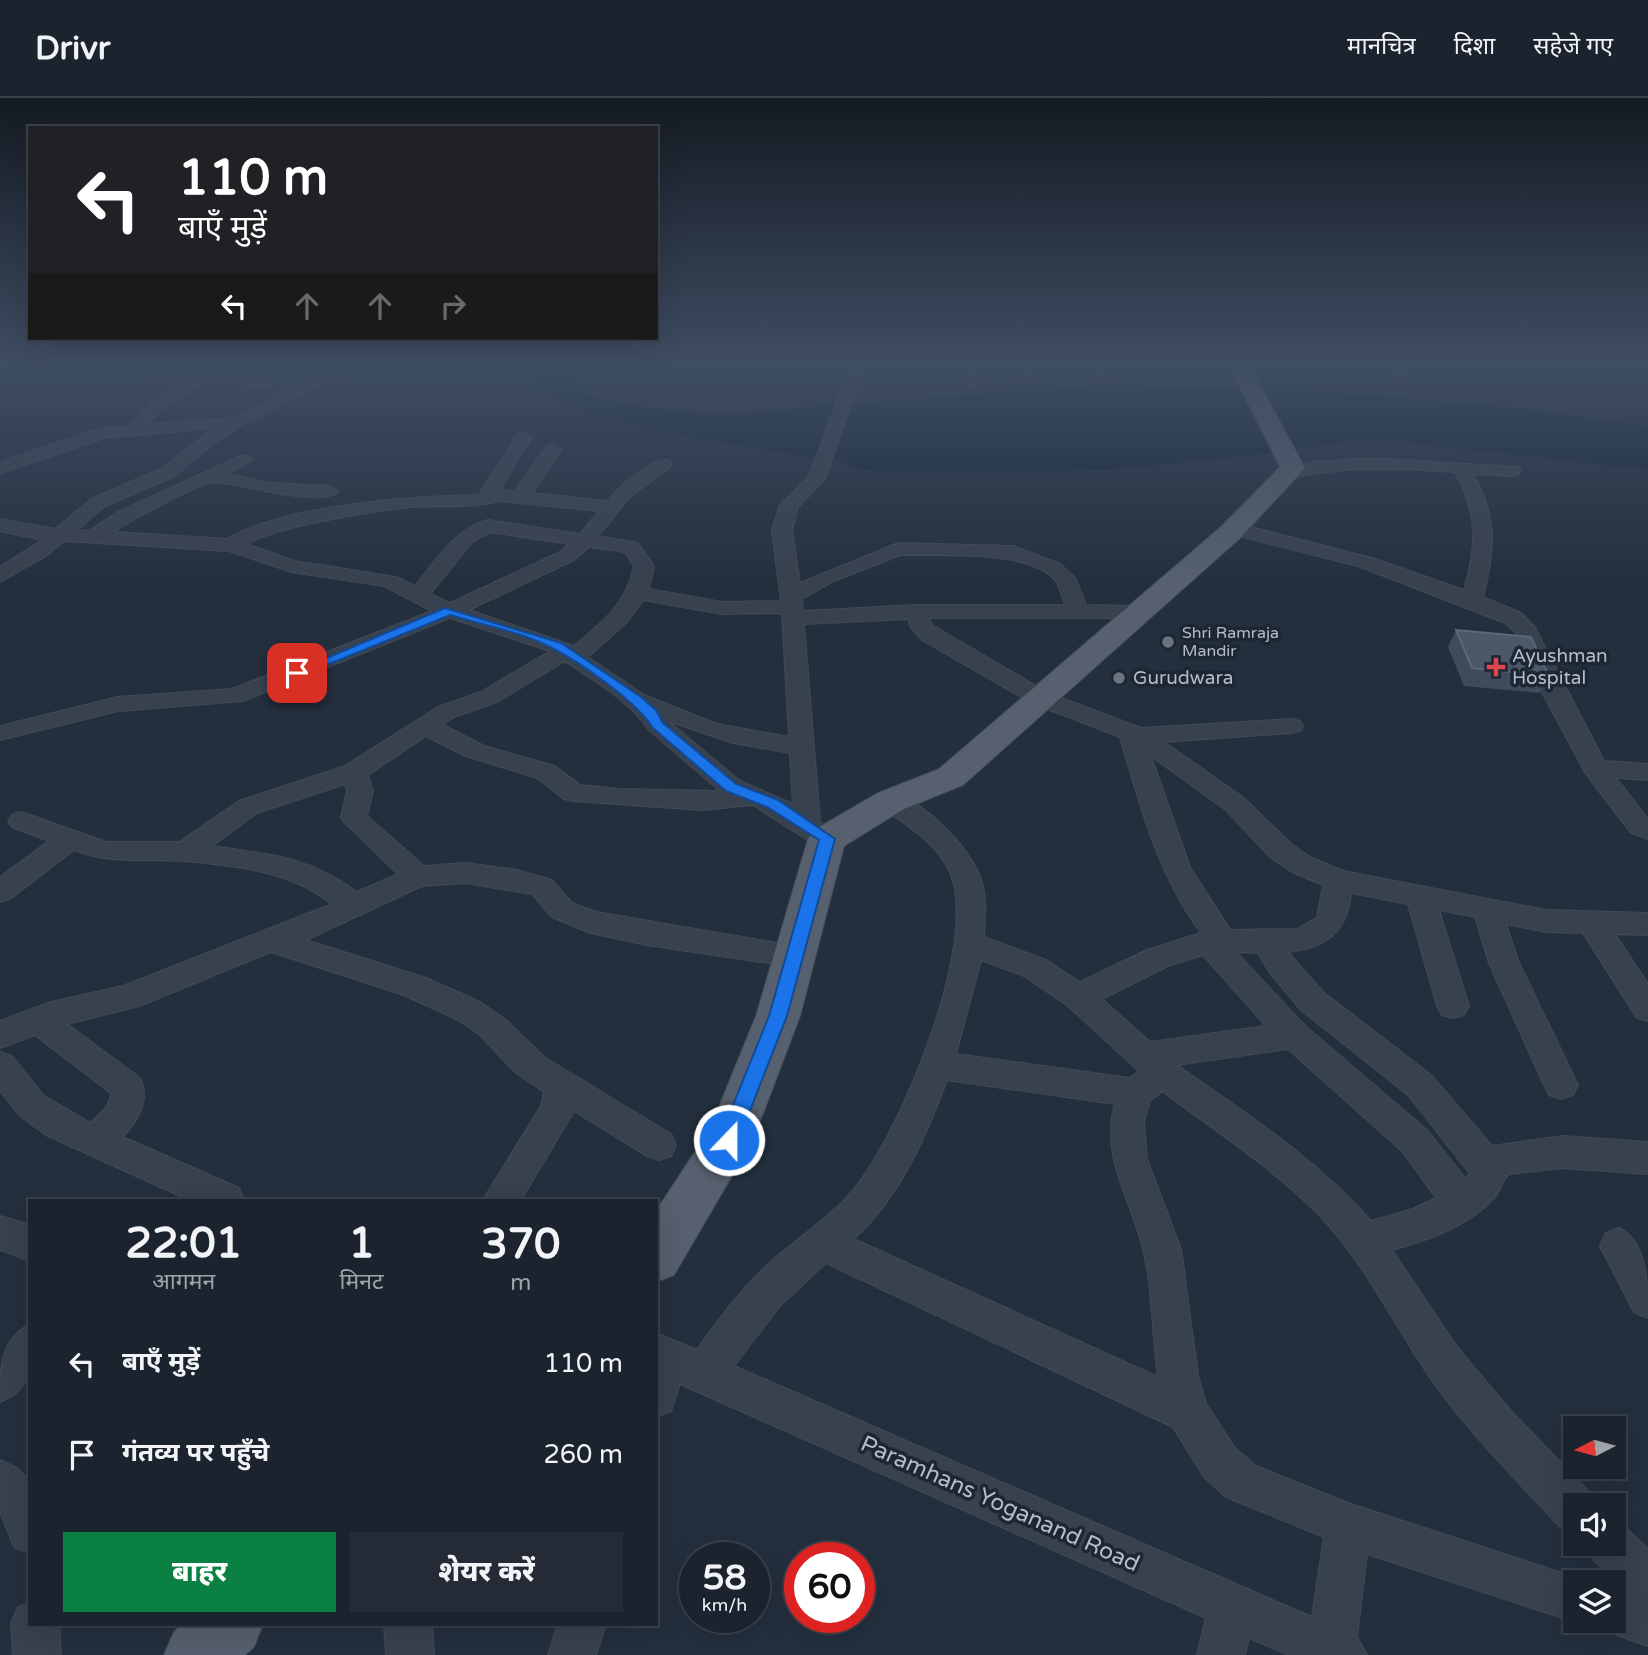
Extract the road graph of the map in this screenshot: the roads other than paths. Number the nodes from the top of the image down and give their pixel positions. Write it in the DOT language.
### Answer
graph roads {
  1 [pos="95,436"];
  2 [pos="214,436"];
  3 [pos="832,436"];
  4 [pos="1273,436"];
  5 [pos="524,438"];
  6 [pos="553,450"];
  7 [pos="243,460"];
  8 [pos="507,464"];
  9 [pos="663,464"];
  10 [pos="541,466"];
  11 [pos="0,468"];
  12 [pos="1461,468"];
  13 [pos="1290,471"];
  14 [pos="1512,471"];
  15 [pos="210,475"];
  16 [pos="487,496"];
  17 [pos="520,498"];
  18 [pos="614,507"];
  19 [pos="125,516"];
  20 [pos="312,519"];
  21 [pos="0,526"];
  22 [pos="1234,529"];
  23 [pos="60,534"];
  24 [pos="95,536"];
  25 [pos="585,540"];
  26 [pos="199,543"];
  27 [pos="231,545"];
  28 [pos="286,564"];
  29 [pos="0,576"];
  30 [pos="639,593"];
  31 [pos="419,594"];
  32 [pos="1472,600"];
  33 [pos="792,607"];
  34 [pos="449,611"];
  35 [pos="915,611"];
  36 [pos="1078,611"];
  37 [pos="1137,612"];
  38 [pos="570,654"];
  39 [pos="1040,698"];
  40 [pos="636,700"];
  41 [pos="426,726"];
  42 [pos="1291,726"];
  43 [pos="0,733"];
  44 [pos="1135,734"];
  45 [pos="801,747"];
  46 [pos="1595,768"];
  47 [pos="354,772"];
  48 [pos="1648,772"];
  49 [pos="751,797"];
  50 [pos="891,801"];
  51 [pos="21,821"];
  52 [pos="1648,830"];
  53 [pos="817,831"];
  54 [pos="69,840"];
  55 [pos="185,852"];
  56 [pos="418,876"];
  57 [pos="1338,880"];
  58 [pos="0,892"];
  59 [pos="1420,895"];
  60 [pos="355,906"];
  61 [pos="1487,910"];
  62 [pos="1592,923"];
  63 [pos="1648,924"];
  64 [pos="270,940"];
  65 [pos="1216,942"];
  66 [pos="1267,942"];
  67 [pos="970,944"];
  68 [pos="795,956"];
  69 [pos="1639,982"];
  70 [pos="1079,997"];
  71 [pos="1453,1006"];
  72 [pos="1648,1009"];
  73 [pos="12,1025"];
  74 [pos="1294,1035"];
  75 [pos="938,1065"];
  76 [pos="0,1066"];
  77 [pos="1147,1074"];
  78 [pos="557,1083"];
  79 [pos="1561,1085"];
  80 [pos="96,1141"];
  81 [pos="659,1145"];
  82 [pos="1648,1158"];
  83 [pos="1489,1168"];
  84 [pos="224,1199"];
  85 [pos="502,1199"];
  86 [pos="1466,1200"];
  87 [pos="0,1233"];
  88 [pos="1364,1240"];
  89 [pos="28,1242"];
  90 [pos="821,1242"];
  91 [pos="1619,1246"];
  92 [pos="658,1254"];
  93 [pos="1648,1299"];
  94 [pos="28,1347"];
  95 [pos="671,1370"];
  96 [pos="0,1382"];
  97 [pos="1188,1412"];
  98 [pos="0,1482"];
  99 [pos="1563,1497"];
  100 [pos="28,1525"];
  101 [pos="1348,1525"];
  102 [pos="1623,1556"];
  103 [pos="1648,1580"];
  104 [pos="1563,1595"];
  105 [pos="1232,1606"];
  106 [pos="1626,1615"];
  107 [pos="1648,1622"];
  108 [pos="36,1626"];
  109 [pos="229,1626"];
  110 [pos="408,1626"];
  111 [pos="581,1626"];
  112 [pos="1337,1652"];
  113 [pos="37,1655"];
  114 [pos="197,1655"];
  115 [pos="410,1655"];
  116 [pos="572,1655"];
  117 [pos="1222,1655"];
  1 -- 11 [label="street"];
  2 -- 23 [label="street"];
  3 -- 33 [label="street"];
  4 -- 13 [label="main road"];
  5 -- 8 [label="street"];
  6 -- 10 [label="street"];
  7 -- 15 [label="street"];
  8 -- 10 [label="street"];
  8 -- 16 [label="street"];
  9 -- 18 [label="street"];
  10 -- 17 [label="street"];
  12 -- 13 [label="street"];
  12 -- 14 [label="street"];
  12 -- 32 [label="street"];
  13 -- 22 [label="main road"];
  15 -- 19 [label="street"];
  15 -- 20 [label="street"];
  16 -- 17 [label="street"];
  16 -- 20 [label="street"];
  17 -- 18 [label="street"];
  18 -- 25 [label="street"];
  19 -- 24 [label="street"];
  19 -- 26 [label="street"];
  20 -- 27 [label="street"];
  20 -- 28 [label="street"];
  21 -- 23 [label="street"];
  22 -- 32 [label="street"];
  22 -- 37 [label="main road"];
  23 -- 24 [label="street"];
  23 -- 29 [label="street"];
  24 -- 26 [label="street"];
  25 -- 30 [label="street"];
  25 -- 31 [label="street"];
  25 -- 34 [label="street"];
  26 -- 27 [label="street"];
  27 -- 28 [label="street"];
  28 -- 31 [label="street"];
  30 -- 33 [label="street"];
  30 -- 38 [label="street"];
  31 -- 34 [label="street"];
  32 -- 46 [label="street"];
  33 -- 35 [label="street"];
  33 -- 36 [label="street"];
  33 -- 45 [label="street"];
  34 -- 38 [label="street"];
  34 -- 43 [label="street"];
  35 -- 36 [label="street"];
  35 -- 39 [label="street"];
  36 -- 37 [label="street"];
  37 -- 39 [label="main road"];
  38 -- 40 [label="street"];
  38 -- 41 [label="street"];
  39 -- 44 [label="street"];
  39 -- 50 [label="main road"];
  40 -- 45 [label="street"];
  40 -- 49 [label="street"];
  41 -- 47 [label="street"];
  41 -- 49 [label="street"];
  42 -- 44 [label="street"];
  44 -- 57 [label="street"];
  44 -- 65 [label="street"];
  45 -- 53 [label="street"];
  46 -- 48 [label="street"];
  46 -- 52 [label="street"];
  47 -- 55 [label="street"];
  47 -- 56 [label="street"];
  49 -- 53 [label="street"];
  50 -- 53 [label="main road"];
  50 -- 67 [label="street"];
  51 -- 54 [label="street"];
  53 -- 68 [label="main road"];
  54 -- 55 [label="street"];
  54 -- 58 [label="street"];
  55 -- 60 [label="street"];
  56 -- 60 [label="street"];
  56 -- 68 [label="street"];
  57 -- 59 [label="street"];
  57 -- 66 [label="street"];
  59 -- 61 [label="street"];
  59 -- 71 [label="street"];
  60 -- 64 [label="street"];
  61 -- 62 [label="street"];
  61 -- 79 [label="street"];
  62 -- 63 [label="street"];
  62 -- 69 [label="street"];
  64 -- 73 [label="street"];
  64 -- 78 [label="street"];
  65 -- 66 [label="street"];
  65 -- 70 [label="street"];
  65 -- 74 [label="street"];
  66 -- 83 [label="street"];
  67 -- 70 [label="street"];
  67 -- 75 [label="street"];
  68 -- 92 [label="main road"];
  69 -- 72 [label="street"];
  70 -- 77 [label="street"];
  73 -- 80 [label="street"];
  74 -- 77 [label="street"];
  74 -- 86 [label="street"];
  75 -- 77 [label="street"];
  75 -- 90 [label="street"];
  76 -- 80 [label="street"];
  77 -- 88 [label="street"];
  77 -- 97 [label="street"];
  78 -- 81 [label="street"];
  78 -- 85 [label="street"];
  80 -- 84 [label="street"];
  82 -- 83 [label="street"];
  83 -- 86 [label="street"];
  86 -- 88 [label="street"];
  87 -- 89 [label="street"];
  88 -- 99 [label="street"];
  90 -- 95 [label="street"];
  90 -- 97 [label="street"];
  91 -- 93 [label="street"];
  94 -- 96 [label="street"];
  95 -- 105 [label="street, Paramhans Yoganand Road"];
  97 -- 101 [label="street"];
  98 -- 100 [label="street"];
  101 -- 104 [label="street"];
  101 -- 112 [label="street"];
  102 -- 103 [label="street"];
  105 -- 112 [label="street, Paramhans Yoganand Road"];
  105 -- 117 [label="street"];
  106 -- 107 [label="street"];
  108 -- 113 [label="street"];
  109 -- 114 [label="main road"];
  110 -- 115 [label="street"];
  111 -- 116 [label="street"];
}
